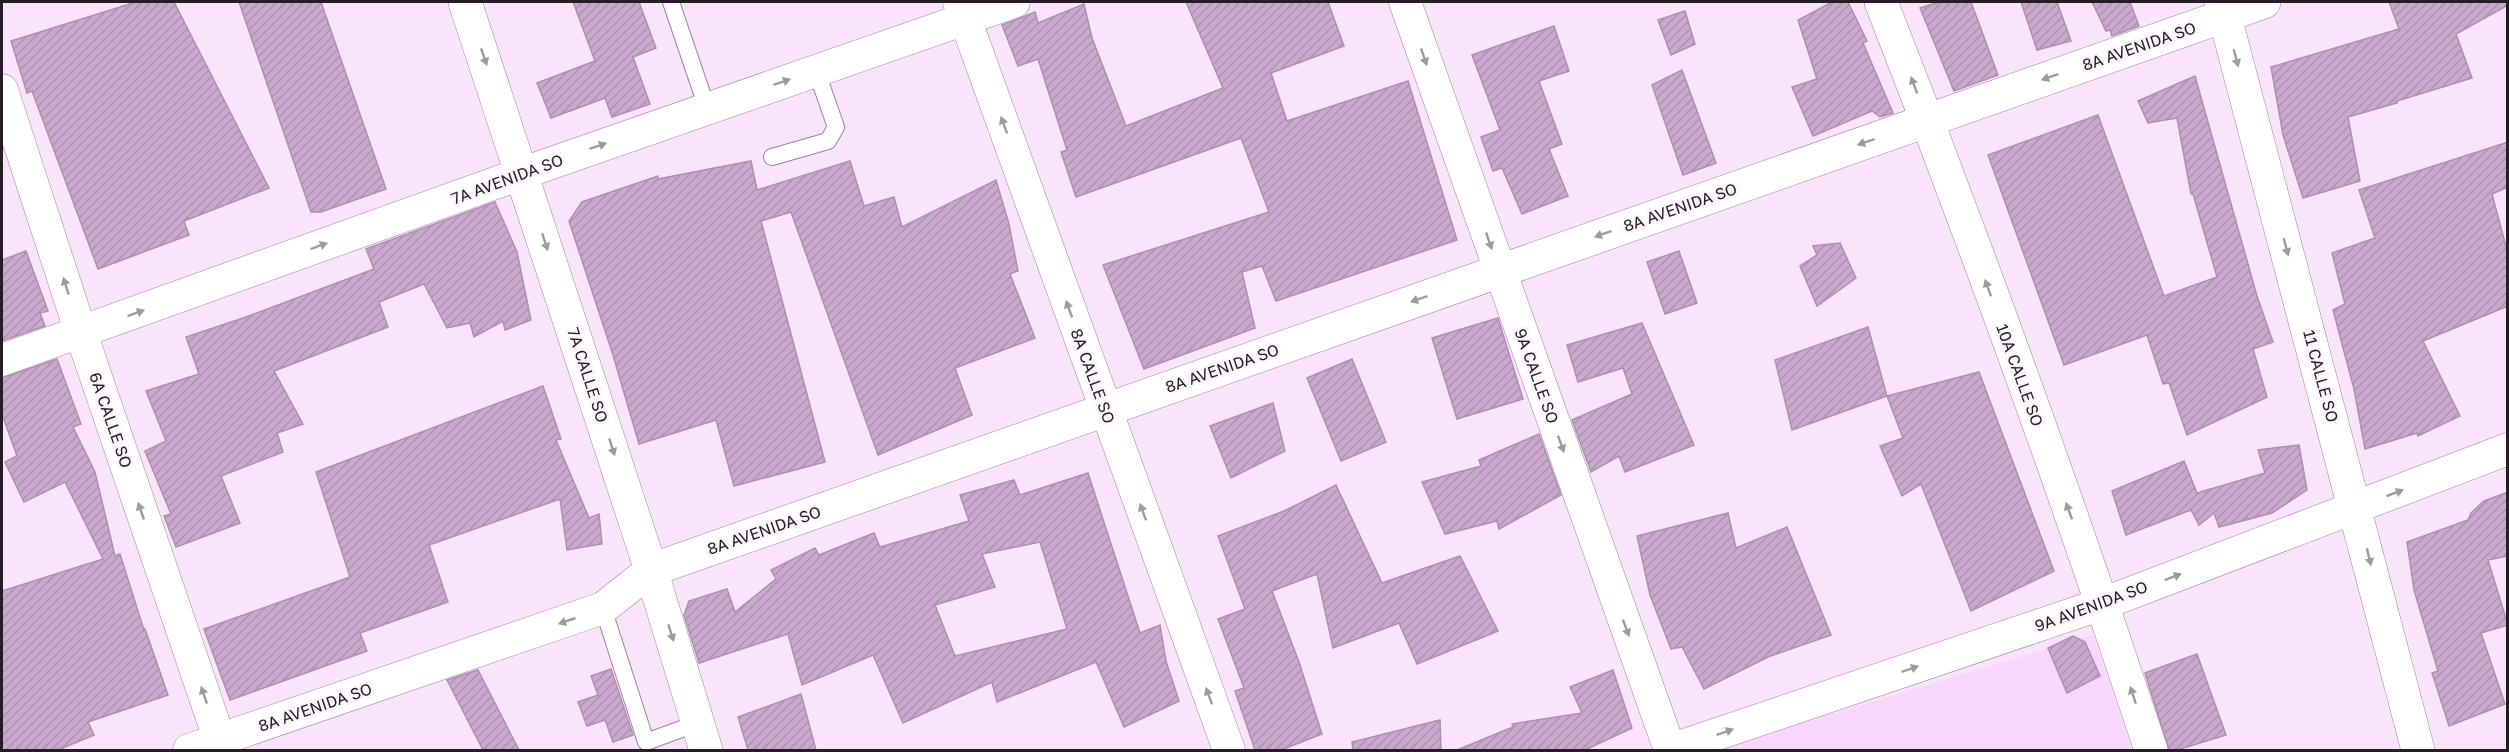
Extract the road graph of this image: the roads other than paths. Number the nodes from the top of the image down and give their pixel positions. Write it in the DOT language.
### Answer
graph roads {
  1 [pos="465,2"];
  2 [pos="671,2"];
  3 [pos="1014,2"];
  4 [pos="1405,2"];
  5 [pos="1881,2"];
  6 [pos="2264,2"];
  7 [pos="2223,8"];
  8 [pos="962,10"];
  9 [pos="816,70"];
  10 [pos="2,90"];
  11 [pos="707,108"];
  12 [pos="1928,120"];
  13 [pos="772,157"];
  14 [pos="523,173"];
  15 [pos="1499,271"];
  16 [pos="81,333"];
  17 [pos="2,360"];
  18 [pos="1105,410"];
  19 [pos="2508,449"];
  20 [pos="2356,508"];
  21 [pos="651,570"];
  22 [pos="2103,604"];
  23 [pos="603,608"];
  24 [pos="702,737"];
  25 [pos="221,745"];
  26 [pos="189,750"];
  27 [pos="1229,750"];
  28 [pos="1670,750"];
  29 [pos="2151,750"];
  30 [pos="2418,750"];
  1 -- 14 [label="street, 7A CALLE SO, one-way"];
  2 -- 11 [label="lane"];
  3 -- 8 [label="street, 7A AVENIDA SO"];
  4 -- 15 [label="street, 9A CALLE SO, one-way"];
  12 -- 5 [label="street, 10A CALLE SO, one-way"];
  6 -- 7 [label="street, 8A AVENIDA SO"];
  7 -- 12 [label="street, 8A AVENIDA SO, one-way"];
  7 -- 20 [label="street, 11 CALLE SO, one-way"];
  8 -- 9 [label="street, 7A AVENIDA SO"];
  18 -- 8 [label="street, 8A CALLE SO, one-way"];
  11 -- 9 [label="street, 7A AVENIDA SO, one-way"];
  9 -- 13 [label="lane"];
  16 -- 10 [label="street, 6A CALLE SO, one-way"];
  14 -- 11 [label="street, 7A AVENIDA SO, one-way"];
  12 -- 15 [label="street, 8A AVENIDA SO, one-way"];
  22 -- 12 [label="street, 10A CALLE SO, one-way"];
  16 -- 14 [label="street, 7A AVENIDA SO, one-way"];
  14 -- 21 [label="street, 7A CALLE SO, one-way"];
  15 -- 18 [label="street, 8A AVENIDA SO, one-way"];
  15 -- 28 [label="street, 9A CALLE SO, one-way"];
  16 -- 17 [label="street, 7A AVENIDA SO"];
  25 -- 16 [label="street, 6A CALLE SO, one-way"];
  18 -- 21 [label="street, 8A AVENIDA SO"];
  27 -- 18 [label="street, 8A CALLE SO, one-way"];
  20 -- 19 [label="street, 9A AVENIDA SO, one-way"];
  22 -- 20 [label="street, 9A AVENIDA SO, one-way"];
  20 -- 30 [label="street, 11 CALLE SO, one-way"];
  21 -- 23 [label="street, 8A AVENIDA SO"];
  21 -- 24 [label="street, 7A CALLE SO, one-way"];
  28 -- 22 [label="street, 9A AVENIDA SO, one-way"];
  29 -- 22 [label="street, 10A CALLE SO, one-way"];
  23 -- 24 [label="lane"];
  23 -- 25 [label="street, 8A AVENIDA SO, one-way"];
  25 -- 26 [label="street, 8A AVENIDA SO"];
}
